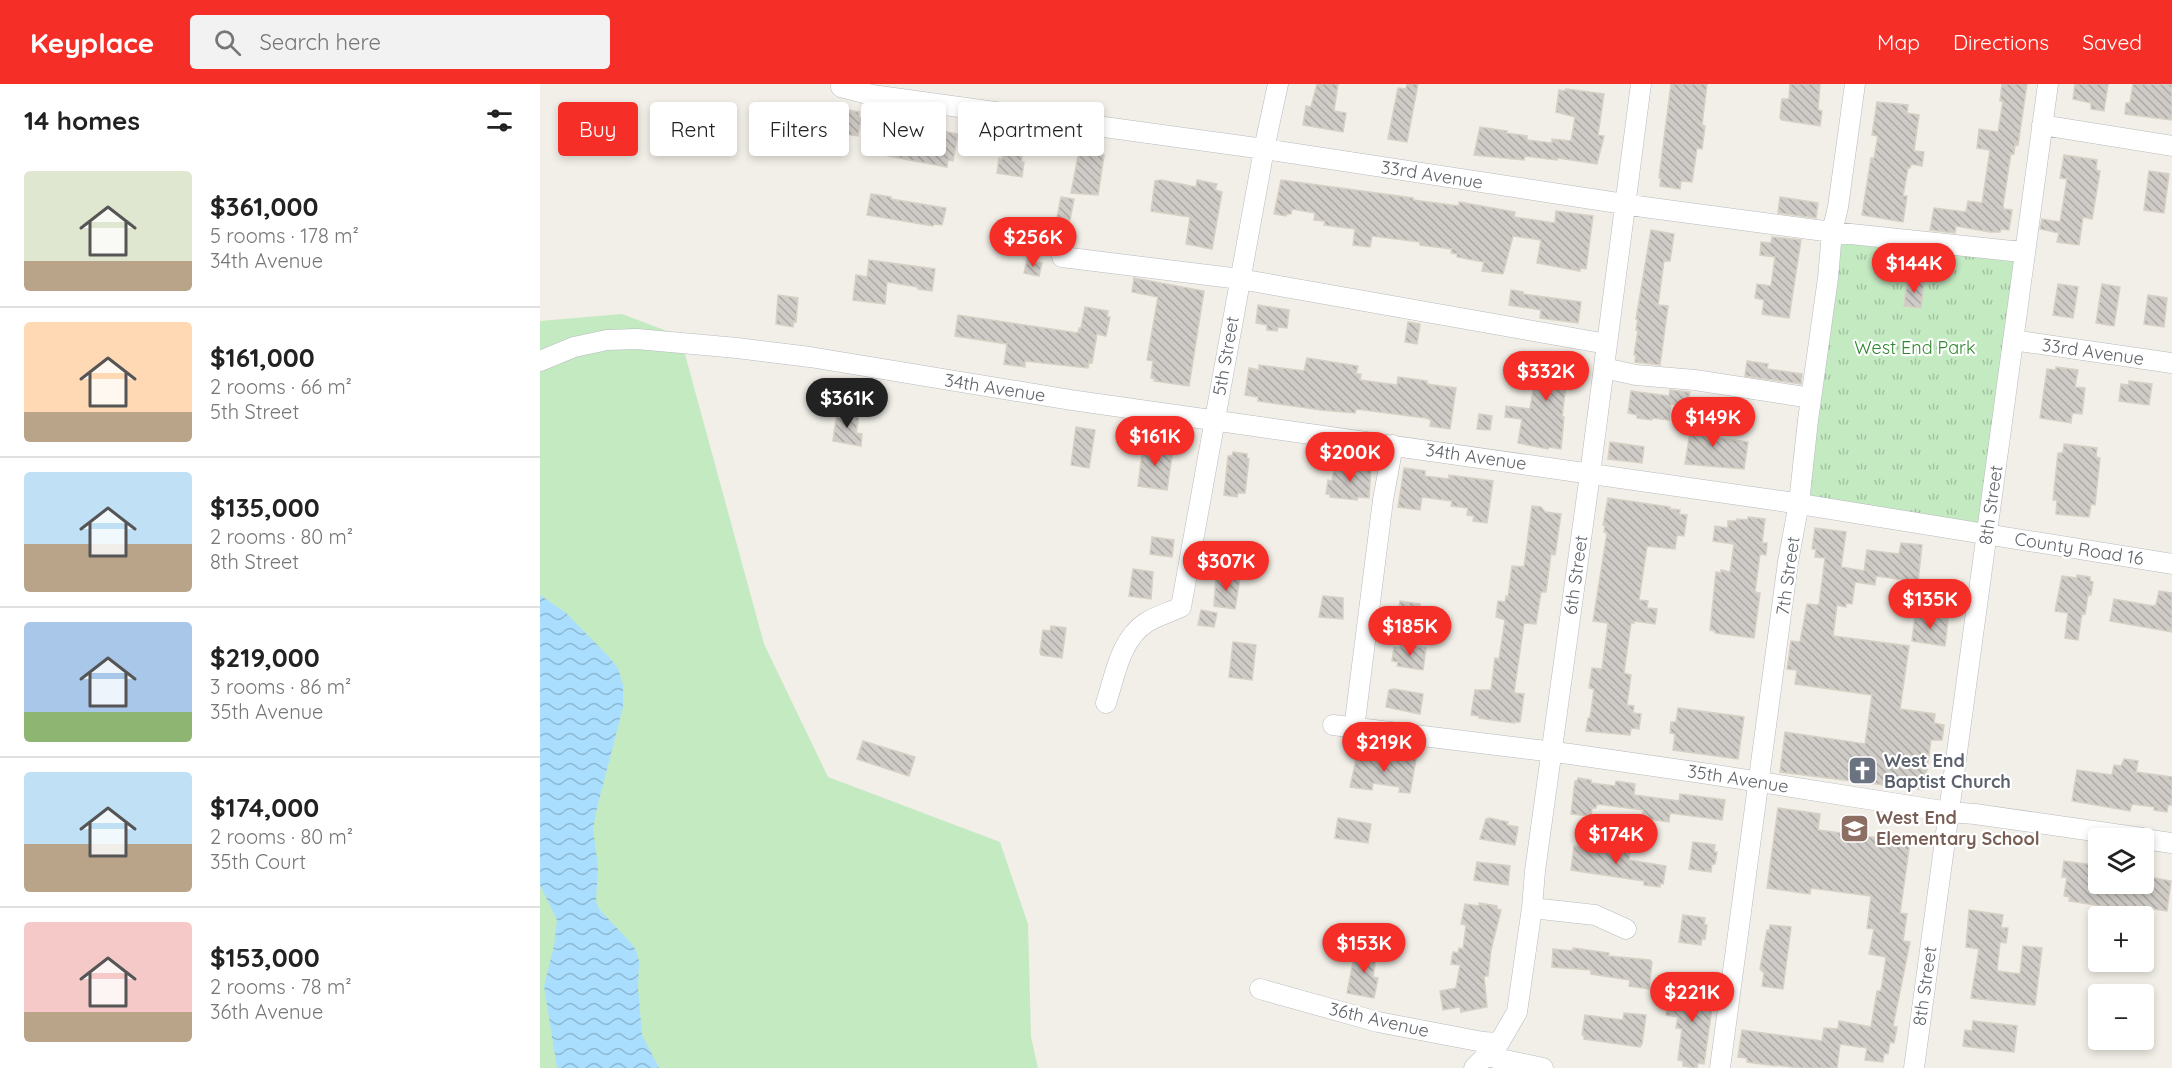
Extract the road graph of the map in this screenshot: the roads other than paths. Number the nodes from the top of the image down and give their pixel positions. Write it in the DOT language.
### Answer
graph roads {
  1 [pos="1278,84"];
  2 [pos="1641,84"];
  3 [pos="1855,84"];
  4 [pos="2048,84"];
  5 [pos="841,87"];
  6 [pos="910,91"];
  7 [pos="2042,125"];
  8 [pos="2172,146"];
  9 [pos="1264,149"];
  10 [pos="1627,204"];
  11 [pos="1832,232"];
  12 [pos="2025,250"];
  13 [pos="1062,257"];
  14 [pos="1240,279"];
  15 [pos="2013,340"];
  16 [pos="1607,344"];
  17 [pos="540,361"];
  18 [pos="2172,363"];
  19 [pos="1604,368"];
  20 [pos="1812,398"];
  21 [pos="1215,420"];
  22 [pos="1393,445"];
  23 [pos="1590,474"];
  24 [pos="1799,504"];
  25 [pos="1987,534"];
  26 [pos="2172,564"];
  27 [pos="1106,704"];
  28 [pos="1333,725"];
  29 [pos="1354,729"];
  30 [pos="1551,751"];
  31 [pos="1758,782"];
  32 [pos="1949,812"];
  33 [pos="2088,831"];
  34 [pos="2154,841"];
  35 [pos="2172,843"];
  36 [pos="1532,908"];
  37 [pos="1626,929"];
  38 [pos="1260,989"];
  39 [pos="1486,1056"];
  40 [pos="1543,1068"];
  41 [pos="1720,1068"];
  42 [pos="1914,1068"];
  1 -- 9 [label="street, 5th Street"];
  2 -- 10 [label="street, 6th Street"];
  3 -- 11 [label="street, 7th Street"];
  4 -- 7 [label="street, 8th Street"];
  5 -- 6 [label="street, 33rd Avenue"];
  6 -- 9 [label="street, 33rd Avenue"];
  7 -- 8 [label="street"];
  7 -- 12 [label="street, 8th Street"];
  9 -- 10 [label="street, 33rd Avenue"];
  9 -- 14 [label="street, 5th Street"];
  10 -- 11 [label="street, 33rd Avenue"];
  10 -- 16 [label="street, 6th Street"];
  11 -- 12 [label="street, 33rd Avenue"];
  11 -- 20 [label="street, 7th Street"];
  12 -- 15 [label="street, 8th Street"];
  13 -- 14 [label="street"];
  14 -- 16 [label="street"];
  14 -- 21 [label="street, 5th Street"];
  15 -- 18 [label="street, 33rd Avenue"];
  15 -- 25 [label="street, 8th Street"];
  16 -- 19 [label="street, 6th Street"];
  17 -- 21 [label="street, 34th Avenue"];
  19 -- 20 [label="street"];
  19 -- 23 [label="street, 6th Street"];
  20 -- 24 [label="street, 7th Street"];
  21 -- 22 [label="street, 34th Avenue"];
  21 -- 27 [label="street, 5th Street"];
  22 -- 23 [label="street, 34th Avenue"];
  22 -- 29 [label="street"];
  23 -- 24 [label="street, 34th Avenue"];
  23 -- 30 [label="street, 6th Street"];
  24 -- 25 [label="street, 34th Avenue"];
  24 -- 31 [label="street, 7th Street"];
  25 -- 26 [label="street, County Road 16"];
  25 -- 32 [label="street, 8th Street"];
  28 -- 29 [label="street, 35th Avenue"];
  29 -- 30 [label="street, 35th Avenue"];
  30 -- 31 [label="street, 35th Avenue"];
  30 -- 36 [label="street, 6th Street"];
  31 -- 32 [label="street, 35th Avenue"];
  31 -- 41 [label="street, 7th Street"];
  32 -- 33 [label="street, 35th Avenue"];
  32 -- 42 [label="street, 8th Street"];
  34 -- 35 [label="street, 35th Avenue"];
  36 -- 37 [label="street"];
  36 -- 39 [label="street, 6th Street"];
  38 -- 39 [label="street, 36th Avenue"];
  39 -- 40 [label="street, 36th Avenue"];
}
